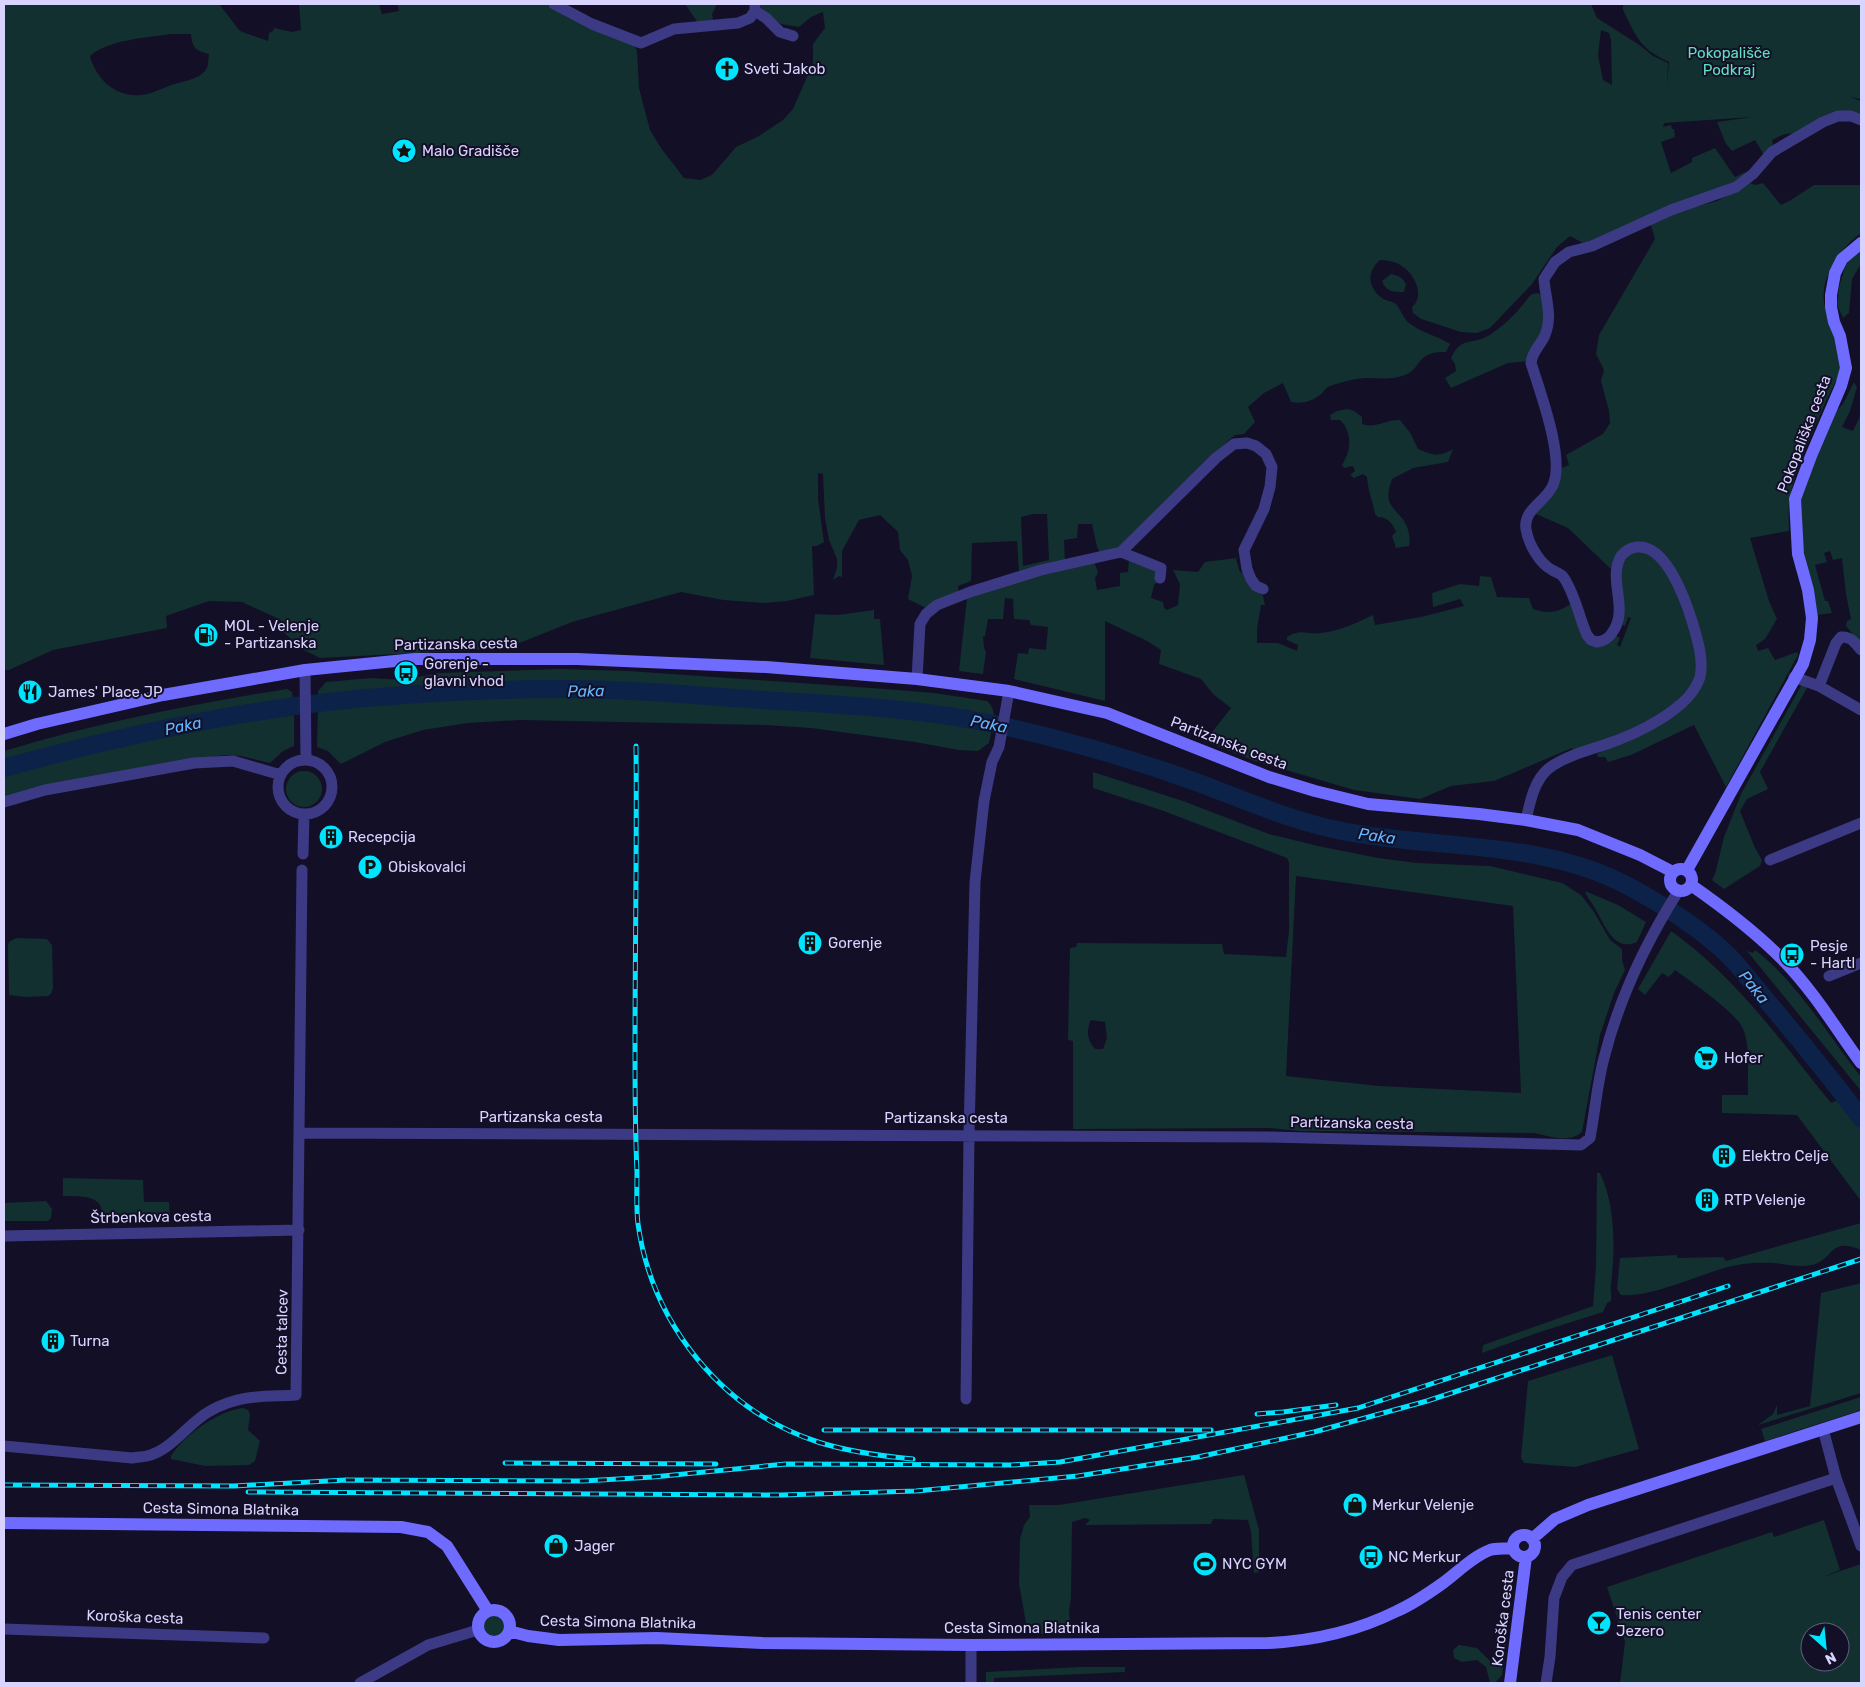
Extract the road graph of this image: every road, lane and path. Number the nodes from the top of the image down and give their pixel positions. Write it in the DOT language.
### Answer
graph roads {
  1 [pos="554,4"];
  2 [pos="755,7"];
  3 [pos="793,36"];
  4 [pos="1861,120"];
  5 [pos="1861,243"];
  6 [pos="1120,552"];
  7 [pos="1160,578"];
  8 [pos="1262,589"];
  9 [pos="1861,650"];
  10 [pos="305,670"];
  11 [pos="1794,676"];
  12 [pos="917,679"];
  13 [pos="1819,686"];
  14 [pos="1009,691"];
  15 [pos="1860,706"];
  16 [pos="4,734"];
  17 [pos="306,760"];
  18 [pos="281,775"];
  19 [pos="4,802"];
  20 [pos="304,814"];
  21 [pos="1526,820"];
  22 [pos="1861,823"];
  23 [pos="303,854"];
  24 [pos="1770,860"];
  25 [pos="302,870"];
  26 [pos="1687,870"];
  27 [pos="1673,872"];
  28 [pos="1691,885"];
  29 [pos="1675,896"];
  30 [pos="1861,963"];
  31 [pos="1829,976"];
  32 [pos="1861,1063"];
  33 [pos="300,1133"];
  34 [pos="969,1135"];
  35 [pos="299,1230"];
  36 [pos="4,1236"];
  37 [pos="966,1398"];
  38 [pos="1861,1417"];
  39 [pos="1822,1429"];
  40 [pos="4,1446"];
  41 [pos="1836,1478"];
  42 [pos="4,1523"];
  43 [pos="1532,1538"];
  44 [pos="1861,1546"];
  45 [pos="1512,1548"];
  46 [pos="1526,1557"];
  47 [pos="488,1611"];
  48 [pos="4,1630"];
  49 [pos="478,1630"];
  50 [pos="509,1631"];
  51 [pos="264,1638"];
  52 [pos="971,1645"];
  53 [pos="360,1683"];
  54 [pos="971,1683"];
  55 [pos="1510,1683"];
  56 [pos="1546,1683"];
  1 -- 2 [label="street"];
  2 -- 3 [label="street"];
  4 -- 21 [label="street"];
  5 -- 11 [label="street, Pokopališka cesta"];
  6 -- 7 [label="street"];
  6 -- 8 [label="street"];
  6 -- 12 [label="street"];
  9 -- 13 [label="street"];
  10 -- 12 [label="street, Partizanska cesta"];
  10 -- 16 [label="street, Partizanska cesta"];
  10 -- 17 [label="street"];
  11 -- 13 [label="street"];
  11 -- 26 [label="street, Pokopališka cesta"];
  12 -- 14 [label="street, Partizanska cesta"];
  13 -- 15 [label="street"];
  14 -- 21 [label="street, Partizanska cesta"];
  14 -- 34 [label="street"];
  17 -- 18 [label="street"];
  17 -- 20 [label="street"];
  18 -- 19 [label="street"];
  18 -- 20 [label="street"];
  20 -- 23 [label="street"];
  21 -- 27 [label="street, Partizanska cesta"];
  22 -- 24 [label="street"];
  25 -- 33 [label="street"];
  26 -- 27 [label="street"];
  26 -- 28 [label="street"];
  27 -- 29 [label="street"];
  28 -- 29 [label="street"];
  28 -- 32 [label="street"];
  29 -- 34 [label="street, Partizanska cesta"];
  30 -- 31 [label="street"];
  33 -- 34 [label="street, Partizanska cesta"];
  33 -- 35 [label="street"];
  34 -- 37 [label="street"];
  35 -- 36 [label="street, Štrbenkova cesta"];
  35 -- 40 [label="street, Cesta talcev"];
  38 -- 39 [label="street"];
  39 -- 41 [label="street"];
  39 -- 43 [label="street"];
  41 -- 44 [label="street"];
  41 -- 56 [label="street"];
  42 -- 47 [label="street, Cesta Simona Blatnika"];
  43 -- 45 [label="street"];
  43 -- 46 [label="street"];
  45 -- 46 [label="street"];
  45 -- 52 [label="street, Cesta Simona Blatnika"];
  46 -- 55 [label="street, Koroška cesta"];
  47 -- 49 [label="street"];
  47 -- 50 [label="street"];
  48 -- 51 [label="street, Koroška cesta"];
  49 -- 50 [label="street"];
  49 -- 53 [label="street"];
  50 -- 52 [label="street, Cesta Simona Blatnika"];
  52 -- 54 [label="street"];
}
